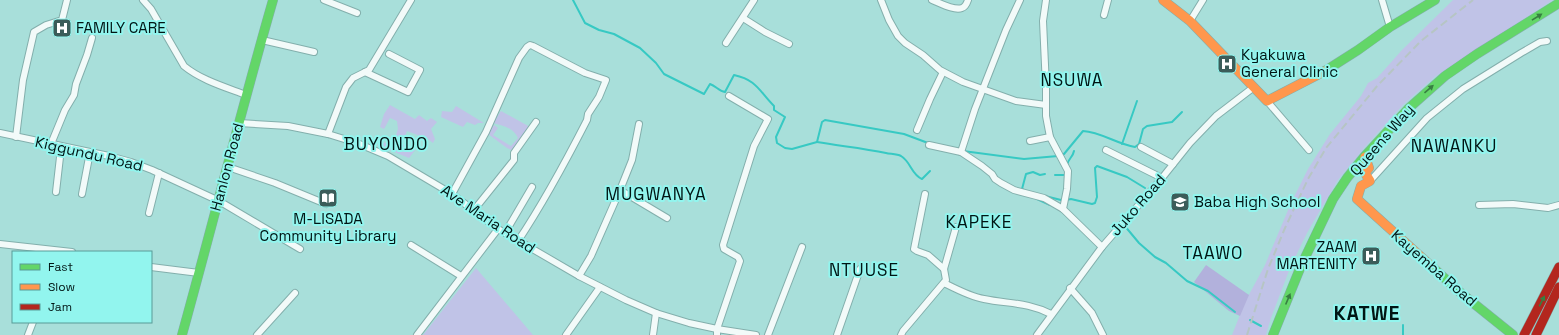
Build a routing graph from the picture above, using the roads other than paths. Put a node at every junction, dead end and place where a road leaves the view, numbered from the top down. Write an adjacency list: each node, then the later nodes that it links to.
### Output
1 (67, 0): 44 (street)
2 (143, 0): 34 (street)
3 (273, 0): 24 (main road, Hanlon Road)
4 (326, 0): 18 (street)
5 (411, 0): 30 (street)
6 (754, 0): 20 (street)
7 (881, 0): 31 (street)
8 (932, 0): 9 (street)
9 (968, 0)
10 (1046, 0): 37 (street)
11 (1108, 0): 19 (street)
12 (1163, 0): 21 (main road)
13 (1203, 0): 21 (street)
14 (1382, 0): 22 (street)
15 (1435, 0): 22 (main road)
16 (1018, 1): 33 (street)
17 (1559, 3): 55 (main road, Queens Way, one-way to 17)
18 (357, 13)
19 (1104, 15)
20 (743, 18): 26 (street); 27 (street)
21 (1190, 21): 32 (main road)
22 (1390, 27): 36 (main road)
23 (92, 38): 47 (street)
24 (262, 40): 28 (street); 34 (main road, Hanlon Road)
25 (1547, 41): 60 (street)
26 (726, 43)
27 (789, 44)
28 (314, 52)
29 (389, 54): 30 (street)
30 (366, 72): 43 (street)
31 (943, 72): 33 (street); 41 (street)
32 (1254, 87): 36 (main road); 56 (street, Juko Road)
33 (983, 90): 37 (street); 54 (street)
34 (246, 95): 39 (main road, Hanlon Road)
35 (729, 96): 103 (street)
36 (1267, 101): 52 (street)
37 (1046, 105): 45 (street)
38 (536, 122): 72 (street)
39 (239, 123): 43 (street, Ave Maria Road); 57 (main road, Hanlon Road)
40 (639, 124): 62 (street)
41 (917, 130)
42 (0, 133): 44 (street, Kiggundu Road)
43 (328, 134): 65 (street, Ave Maria Road)
44 (16, 137): 47 (street, Kiggundu Road)
45 (1050, 137): 46 (street); 71 (street)
46 (1030, 141)
47 (51, 144): 49 (street, Kiggundu Road)
48 (929, 144): 54 (street)
49 (59, 146): 53 (street, Kiggundu Road); 63 (street)
50 (1141, 147): 56 (street)
51 (1106, 150): 59 (street)
52 (1309, 150)
53 (90, 152): 58 (street, Kiggundu Road); 64 (street)
54 (961, 152): 71 (street)
55 (1365, 157): 60 (main road); 116 (main road, Queens Way, one-way to 55)
56 (1173, 164): 59 (street, Juko Road)
57 (228, 167): 67 (main road, Hanlon Road); 68 (street)
58 (158, 173): 67 (street, Kiggundu Road); 73 (street)
59 (1162, 178): 81 (street, Juko Road)
60 (1370, 181): 117 (main road, Kayemba Road)
61 (532, 187): 77 (street)
62 (620, 190): 74 (street); 92 (street)
63 (56, 192)
64 (82, 194)
65 (452, 194): 72 (street, Ave Maria Road); 78 (street)
66 (926, 194): 89 (street)
67 (219, 201): 83 (street, Kiggundu Road); 90 (main road, Hanlon Road)
68 (326, 204)
69 (1559, 204): 70 (street)
70 (1479, 205)
71 (1063, 209): 81 (street)
72 (474, 210): 76 (street, Ave Maria Road)
73 (149, 213)
74 (667, 218)
75 (956, 227): 89 (street)
76 (498, 229): 77 (street, Ave Maria Road); 91 (street)
77 (505, 233): 78 (street, Ave Maria Road)
78 (518, 241): 92 (street, Ave Maria Road)
79 (0, 244): 84 (street)
80 (411, 245): 91 (street)
81 (1102, 246): 96 (street, Juko Road)
82 (802, 247): 111 (street)
83 (300, 249)
84 (47, 250): 85 (street)
85 (60, 251)
86 (1559, 266): 100 (main road, one-way to 86)
87 (152, 267): 90 (street)
88 (860, 269): 112 (street)
89 (944, 269): 93 (street)
90 (199, 273): 105 (main road, Hanlon Road)
91 (461, 276): 107 (street)
92 (579, 276): 94 (street, Ave Maria Road)
93 (944, 283): 99 (street); 113 (street)
94 (600, 287): 98 (street, Ave Maria Road); 108 (street)
95 (1559, 287): 102 (main road)
96 (1070, 288): 99 (street, Juko Road); 115 (street)
97 (295, 293): 106 (street)
98 (656, 313): 103 (street, Ave Maria Road); 109 (street)
99 (1051, 314): 114 (street, Juko Road)
100 (1532, 319): 102 (main road); 118 (main road)
101 (33, 323): 104 (street)
102 (1542, 324): 119 (main road)
103 (717, 332): 110 (street, Ave Maria Road)
104 (28, 335)
105 (182, 335)
106 (257, 335)
107 (417, 335)
108 (566, 335)
109 (653, 335)
110 (756, 335)
111 (768, 335)
112 (837, 335)
113 (901, 335)
114 (1037, 335)
115 (1103, 335)
116 (1273, 335)
117 (1513, 335)
118 (1524, 335)
119 (1536, 335)

